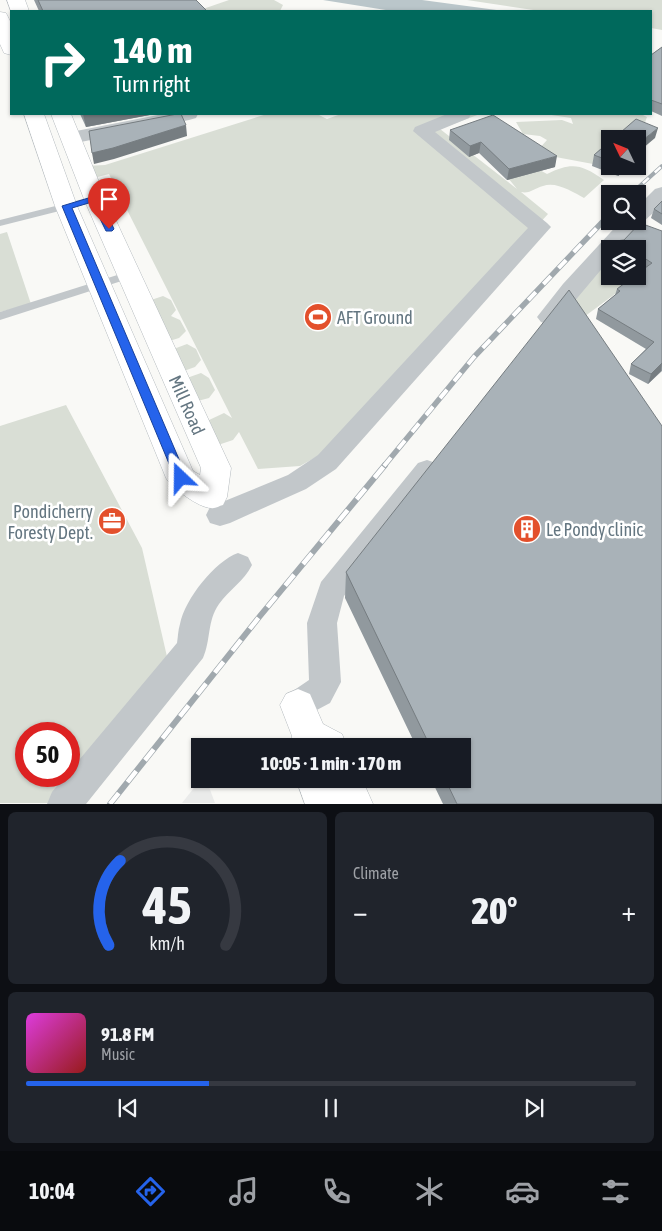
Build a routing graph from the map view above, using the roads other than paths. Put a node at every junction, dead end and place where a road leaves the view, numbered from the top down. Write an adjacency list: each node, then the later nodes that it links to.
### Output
1 (0, 17): 2 (main road)
2 (10, 46)
3 (34, 115): 10 (main road, Mill Road)
4 (61, 115): 7 (main road, Mill Road)
5 (184, 115): 7 (street)
6 (460, 115): 19 (street)
7 (71, 138): 9 (main road, Mill Road)
8 (662, 193): 11 (street)
9 (95, 199): 10 (lane); 14 (main road, Mill Road)
10 (66, 206): 12 (lane); 15 (main road, Mill Road)
11 (646, 209)
12 (0, 223)
13 (635, 230): 17 (street)
14 (130, 275): 15 (lane); 15 (main road, Mill Road)
15 (98, 284): 16 (lane)
16 (0, 316)
17 (534, 336)
18 (441, 452): 21 (street)
19 (220, 515)
20 (238, 565): 24 (street)
21 (311, 733)
22 (318, 788): 25 (main road)
23 (348, 788): 26 (main road)
24 (64, 804)
25 (324, 804)
26 (354, 804)

